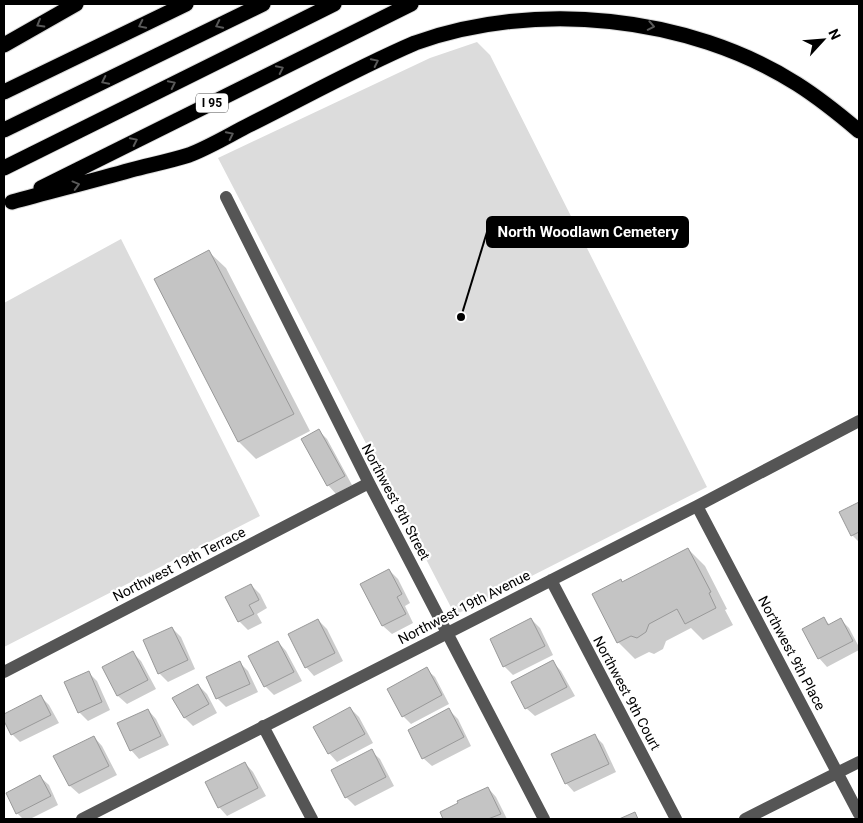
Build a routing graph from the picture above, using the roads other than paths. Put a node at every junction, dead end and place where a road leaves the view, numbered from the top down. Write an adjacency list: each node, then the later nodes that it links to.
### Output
1 (76, 4): 6 (highway, one-way to 6)
2 (186, 4): 7 (highway, one-way to 7)
3 (263, 4): 8 (highway, one-way to 8)
4 (334, 4): 10 (highway, one-way to 4)
5 (411, 4): 12 (highway, I 95, one-way to 5)
6 (4, 45)
7 (4, 92)
8 (4, 130)
9 (859, 131): 12 (highway, one-way to 9)
10 (4, 168)
11 (226, 197): 14 (street, Northwest 9th Street)
12 (8, 204)
13 (859, 421): 15 (street, Northwest 19th Avenue)
14 (369, 483): 17 (street, Northwest 9th Street); 18 (street, Northwest 19th Terrace)
15 (697, 506): 16 (street, Northwest 19th Avenue); 21 (street, Northwest 9th Place)
16 (551, 580): 17 (street, Northwest 19th Avenue); 26 (street, Northwest 9th Court)
17 (448, 632): 19 (street, Northwest 19th Avenue); 25 (street, Northwest 9th Street)
18 (4, 672)
19 (263, 726): 23 (street, Northwest 19th Avenue); 24 (street)
20 (859, 762): 21 (street)
21 (838, 773): 22 (street, Northwest 9th Place); 27 (street)
22 (859, 814)
23 (82, 819)
24 (312, 819)
25 (544, 819)
26 (676, 819)
27 (745, 819)

